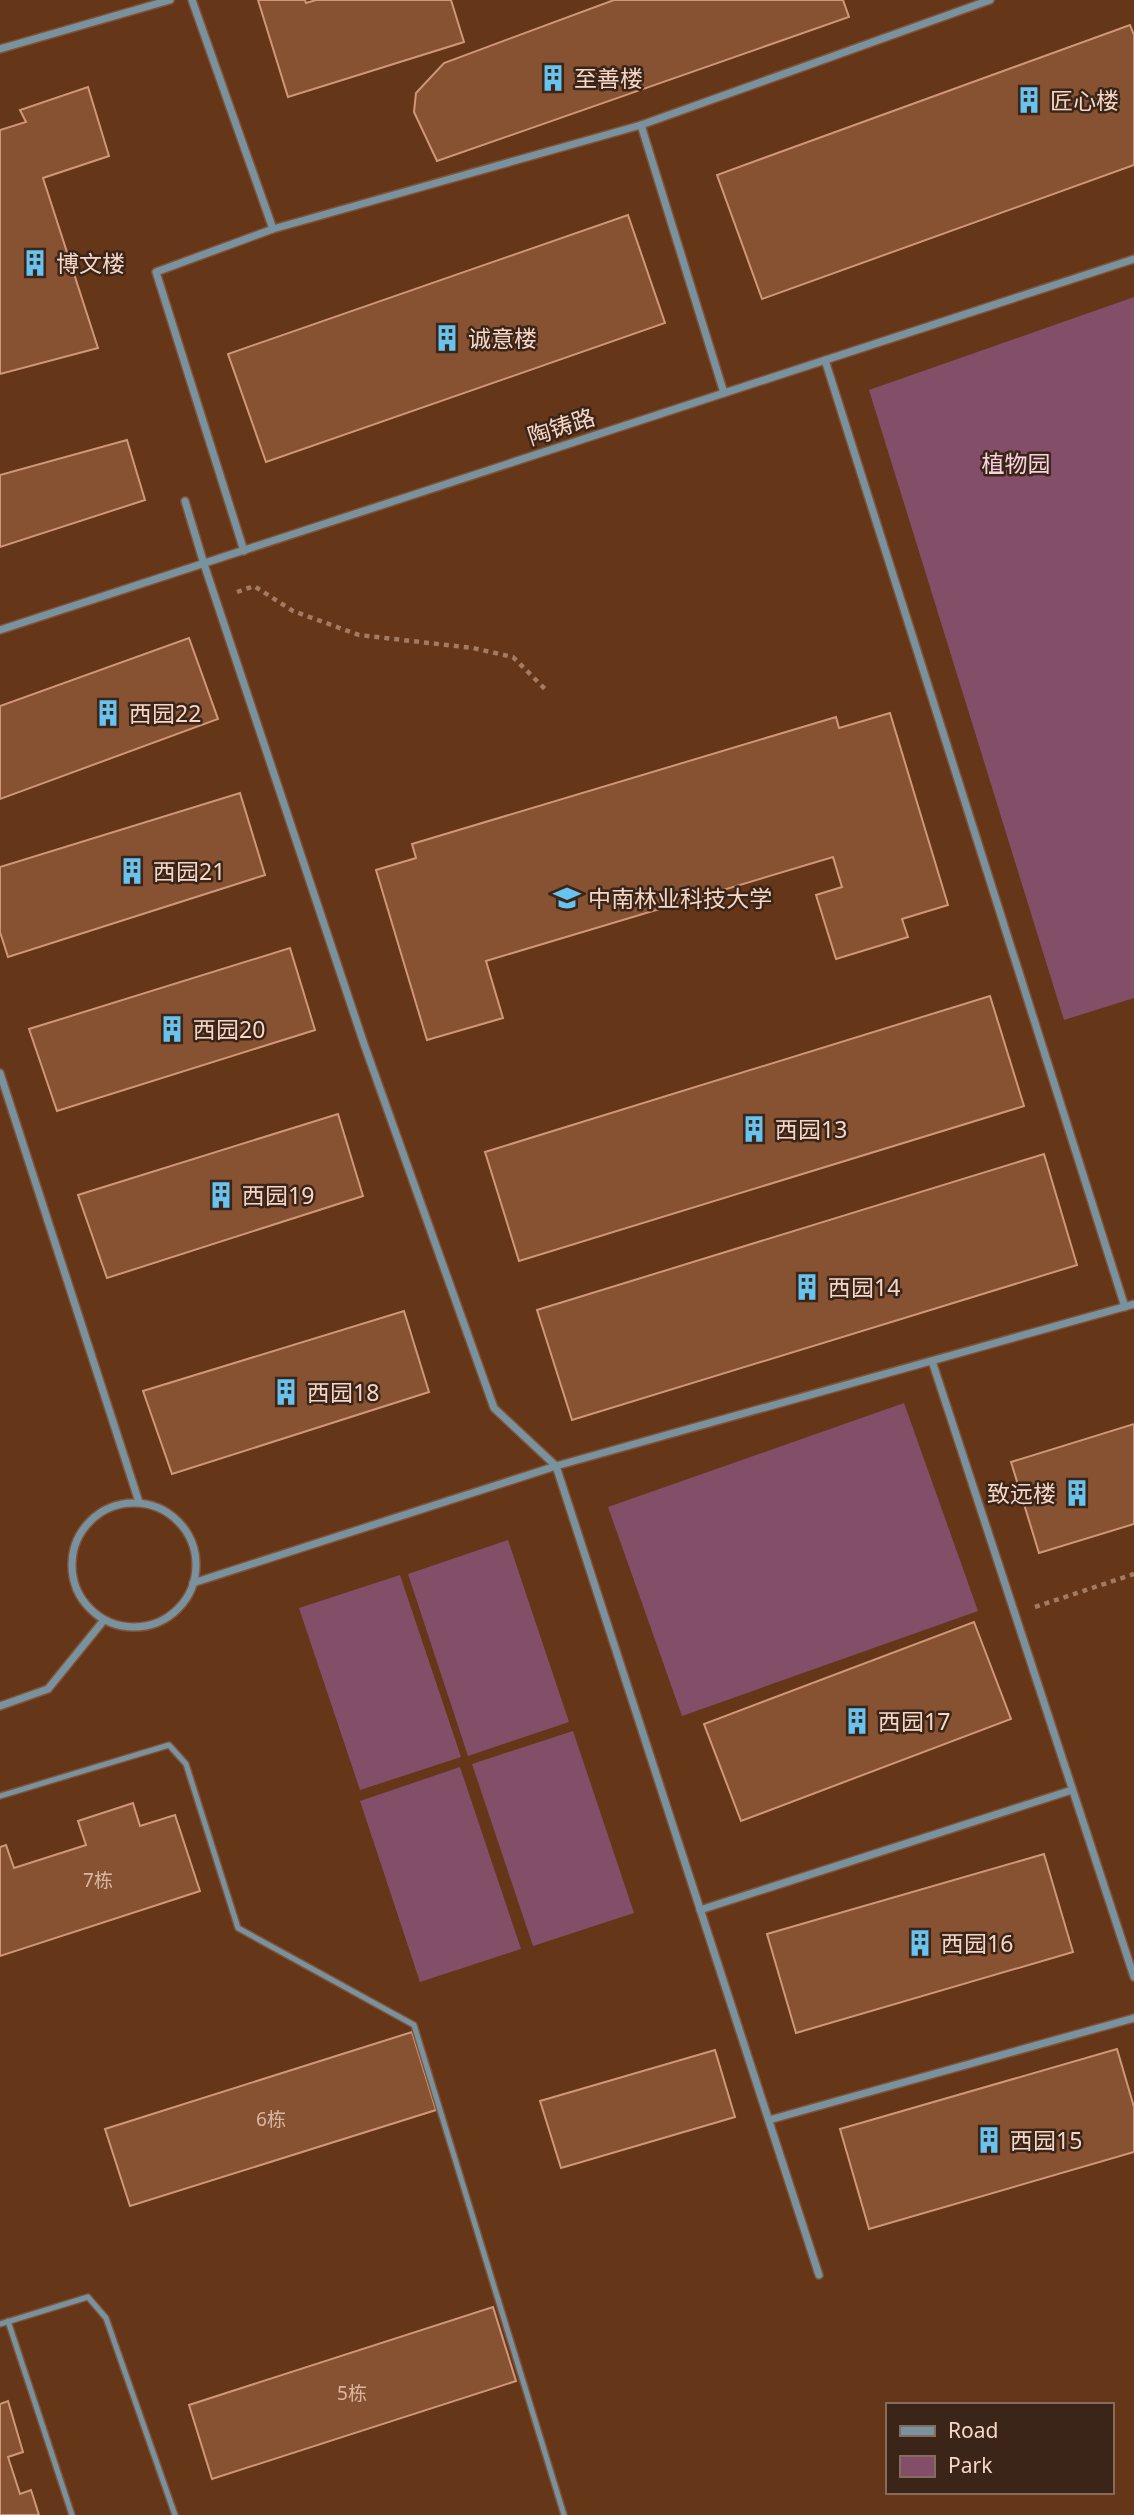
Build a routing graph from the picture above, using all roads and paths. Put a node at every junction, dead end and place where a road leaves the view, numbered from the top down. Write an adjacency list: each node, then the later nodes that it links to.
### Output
1 (170, 0): 4 (street)
2 (192, 0): 6 (street)
3 (990, 0): 5 (street)
4 (0, 49)
5 (641, 125): 6 (street); 9 (street)
6 (272, 229): 11 (street)
7 (1134, 259): 8 (street, 陶铸路)
8 (825, 360): 9 (street, 陶铸路); 18 (street)
9 (724, 393): 11 (street, 陶铸路)
10 (186, 501): 12 (street)
11 (244, 551): 12 (street, 陶铸路)
12 (204, 564): 13 (street); 14 (street, 陶铸路)
13 (216, 600): 15 (path); 20 (street)
14 (0, 630)
15 (545, 689)
16 (0, 1073): 21 (street)
17 (1134, 1304): 18 (street)
18 (1125, 1307): 19 (street)
19 (932, 1361): 20 (street); 24 (street)
20 (556, 1466): 23 (street); 29 (street)
21 (139, 1502): 23 (street); 25 (street)
22 (1134, 1574): 24 (path)
23 (193, 1583): 25 (street)
24 (1015, 1613): 27 (street)
25 (104, 1620): 26 (street)
26 (0, 1706)
27 (1072, 1790): 29 (street); 30 (street)
28 (0, 1796): 38 (lane)
29 (700, 1910): 32 (street)
30 (1134, 1977)
31 (1134, 2018): 32 (street)
32 (769, 2120): 33 (street)
33 (819, 2275)
34 (8, 2321): 35 (lane); 36 (lane); 37 (lane)
35 (0, 2323)
36 (72, 2515)
37 (176, 2515)
38 (564, 2515)

